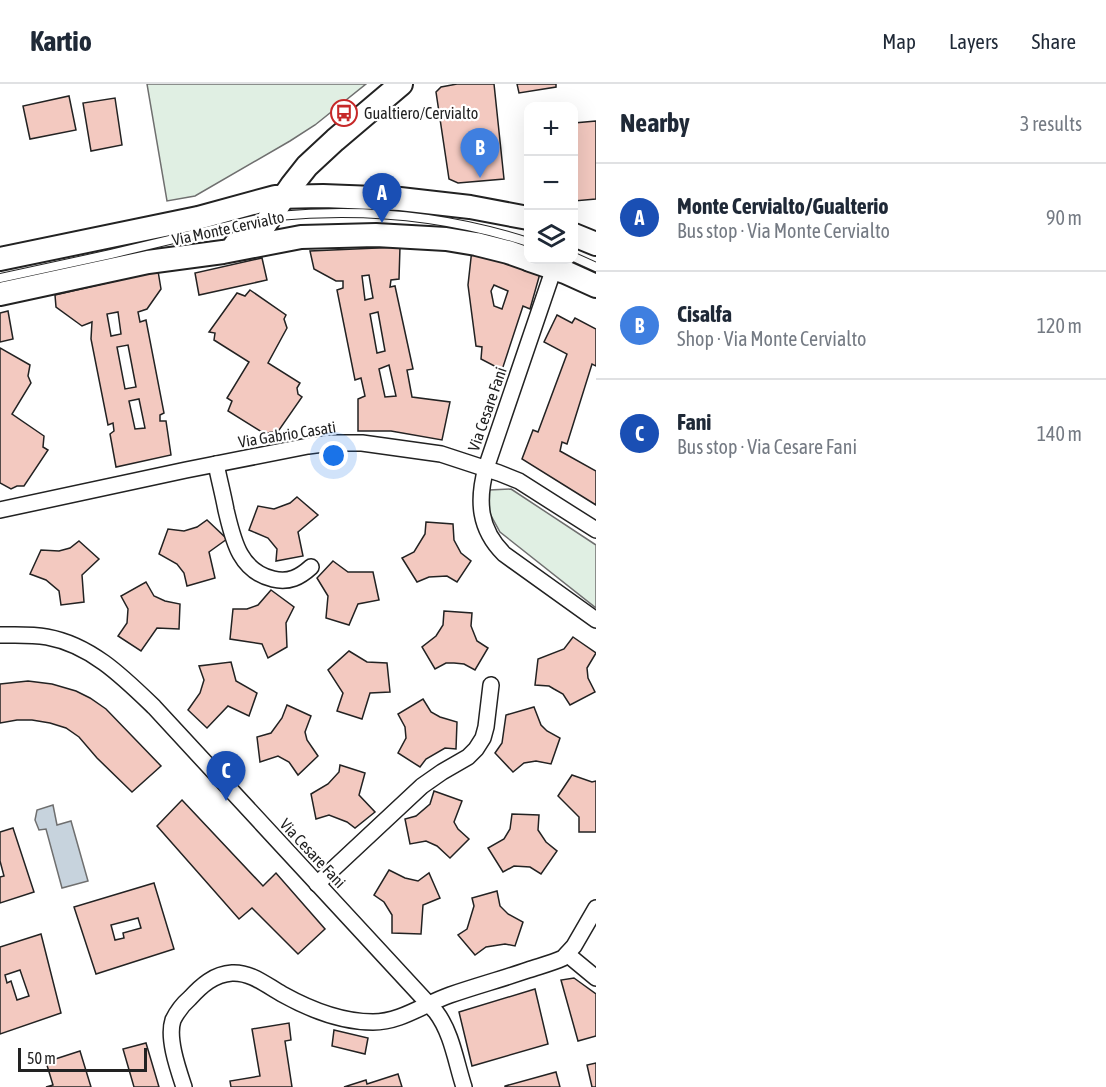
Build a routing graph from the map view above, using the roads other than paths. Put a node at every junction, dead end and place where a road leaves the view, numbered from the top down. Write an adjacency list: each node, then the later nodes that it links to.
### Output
1 (401, 84): 2 (street)
2 (284, 196): 3 (street); 4 (street, Via Monte Cervialto); 10 (street, Via Monte Cervialto)
3 (272, 216): 6 (lane, Via Monte Cervialto); 8 (street); 15 (lane, Via Monte Cervialto)
4 (524, 217)
5 (578, 237): 7 (street)
6 (524, 241)
7 (596, 244)
8 (223, 252): 9 (street, Via Monte Cervialto); 17 (street, Via Monte Cervialto)
9 (524, 257)
10 (0, 260)
11 (564, 264): 19 (street, Via Cesare Fani)
12 (565, 264): 16 (street, Via Monte Cervialto)
13 (572, 264): 14 (lane, Via Monte Cervialto)
14 (596, 267)
15 (0, 278)
16 (596, 285)
17 (0, 294)
18 (216, 464): 19 (street, Via Gabrio Casati); 20 (street, Via Gabrio Casati); 22 (street)
19 (486, 468): 21 (street, Via Gabrio Casati); 23 (street, Via Cesare Fani)
20 (0, 510)
21 (596, 530)
22 (311, 567)
23 (596, 620)
24 (0, 635): 26 (street, Via Cesare Fani)
25 (491, 686): 26 (street)
26 (317, 884): 30 (street, Via Cesare Fani)
27 (596, 908): 28 (street)
28 (567, 954): 29 (street); 30 (street)
29 (596, 978)
30 (429, 1004): 31 (street); 32 (street, Via Cesare Fani)
31 (183, 1087)
32 (464, 1087)

